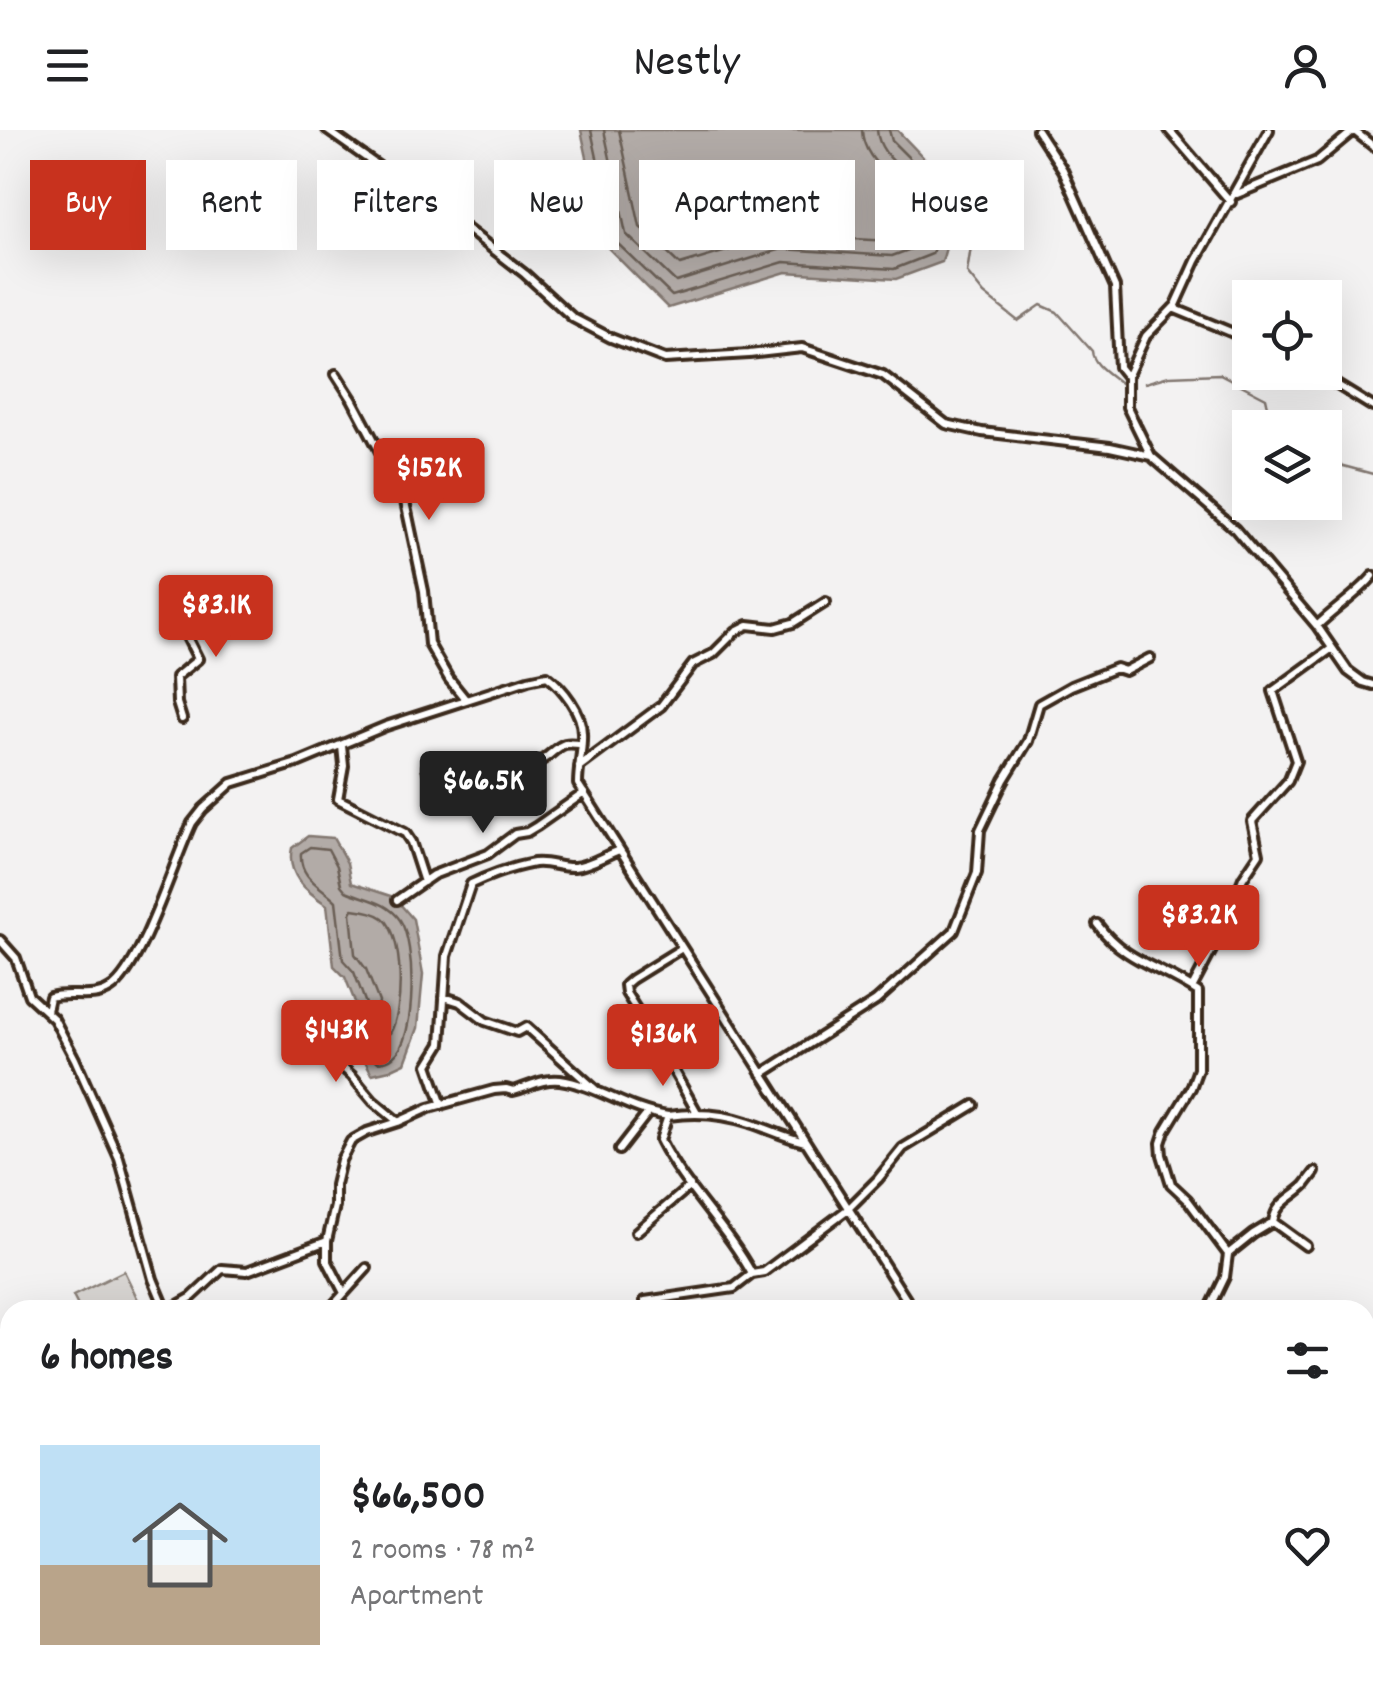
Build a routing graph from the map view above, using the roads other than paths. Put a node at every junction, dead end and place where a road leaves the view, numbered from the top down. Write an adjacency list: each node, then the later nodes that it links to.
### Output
1 (327, 130): 14 (street)
2 (1037, 130): 11 (street)
3 (1170, 130): 7 (street)
4 (1269, 130): 7 (street)
5 (1354, 130): 6 (street); 7 (street)
6 (1373, 146)
7 (1234, 198): 8 (street)
8 (1174, 308): 9 (street); 11 (street)
9 (1232, 332)
10 (336, 374): 22 (street)
11 (1128, 376): 14 (street)
12 (1342, 388): 13 (street)
13 (1373, 407)
14 (1151, 456): 18 (street)
15 (1373, 576): 18 (street)
16 (180, 592): 23 (street)
17 (826, 602): 27 (street)
18 (1317, 626): 19 (street)
19 (1330, 648): 21 (street); 35 (street)
20 (1150, 658): 39 (street)
21 (1373, 685)
22 (466, 700): 24 (street); 25 (street)
23 (182, 719)
24 (581, 744): 26 (street); 27 (street)
25 (342, 746): 30 (street); 37 (street)
26 (428, 766)
27 (578, 768): 28 (street)
28 (584, 793): 29 (street); 30 (street)
29 (620, 850): 34 (street); 36 (street)
30 (424, 882): 31 (street)
31 (397, 900)
32 (1096, 924): 35 (street)
33 (0, 940): 37 (street)
34 (682, 948): 39 (street); 44 (street)
35 (1192, 988): 56 (street)
36 (444, 996): 40 (street); 42 (street)
37 (47, 1011): 60 (street)
38 (304, 1019): 46 (street)
39 (762, 1074): 47 (street)
40 (601, 1094): 42 (street); 43 (street)
41 (974, 1105): 51 (street)
42 (442, 1106): 46 (street)
43 (648, 1114): 45 (street); 48 (street)
44 (698, 1114): 45 (street); 47 (street)
45 (668, 1116): 50 (street)
46 (398, 1122): 54 (street)
47 (807, 1143): 51 (street)
48 (619, 1150)
49 (1315, 1172): 52 (street)
50 (690, 1186): 53 (street); 58 (street)
51 (848, 1208): 58 (street); 64 (street)
52 (1274, 1222): 55 (street); 56 (street)
53 (636, 1232)
54 (326, 1241): 59 (street); 61 (street)
55 (1306, 1246)
56 (1228, 1254): 65 (street)
57 (367, 1268): 59 (street)
58 (752, 1274): 63 (street)
59 (344, 1293): 62 (street)
60 (163, 1300)
61 (186, 1300)
62 (338, 1300)
63 (652, 1300)
64 (907, 1300)
65 (1214, 1300)

